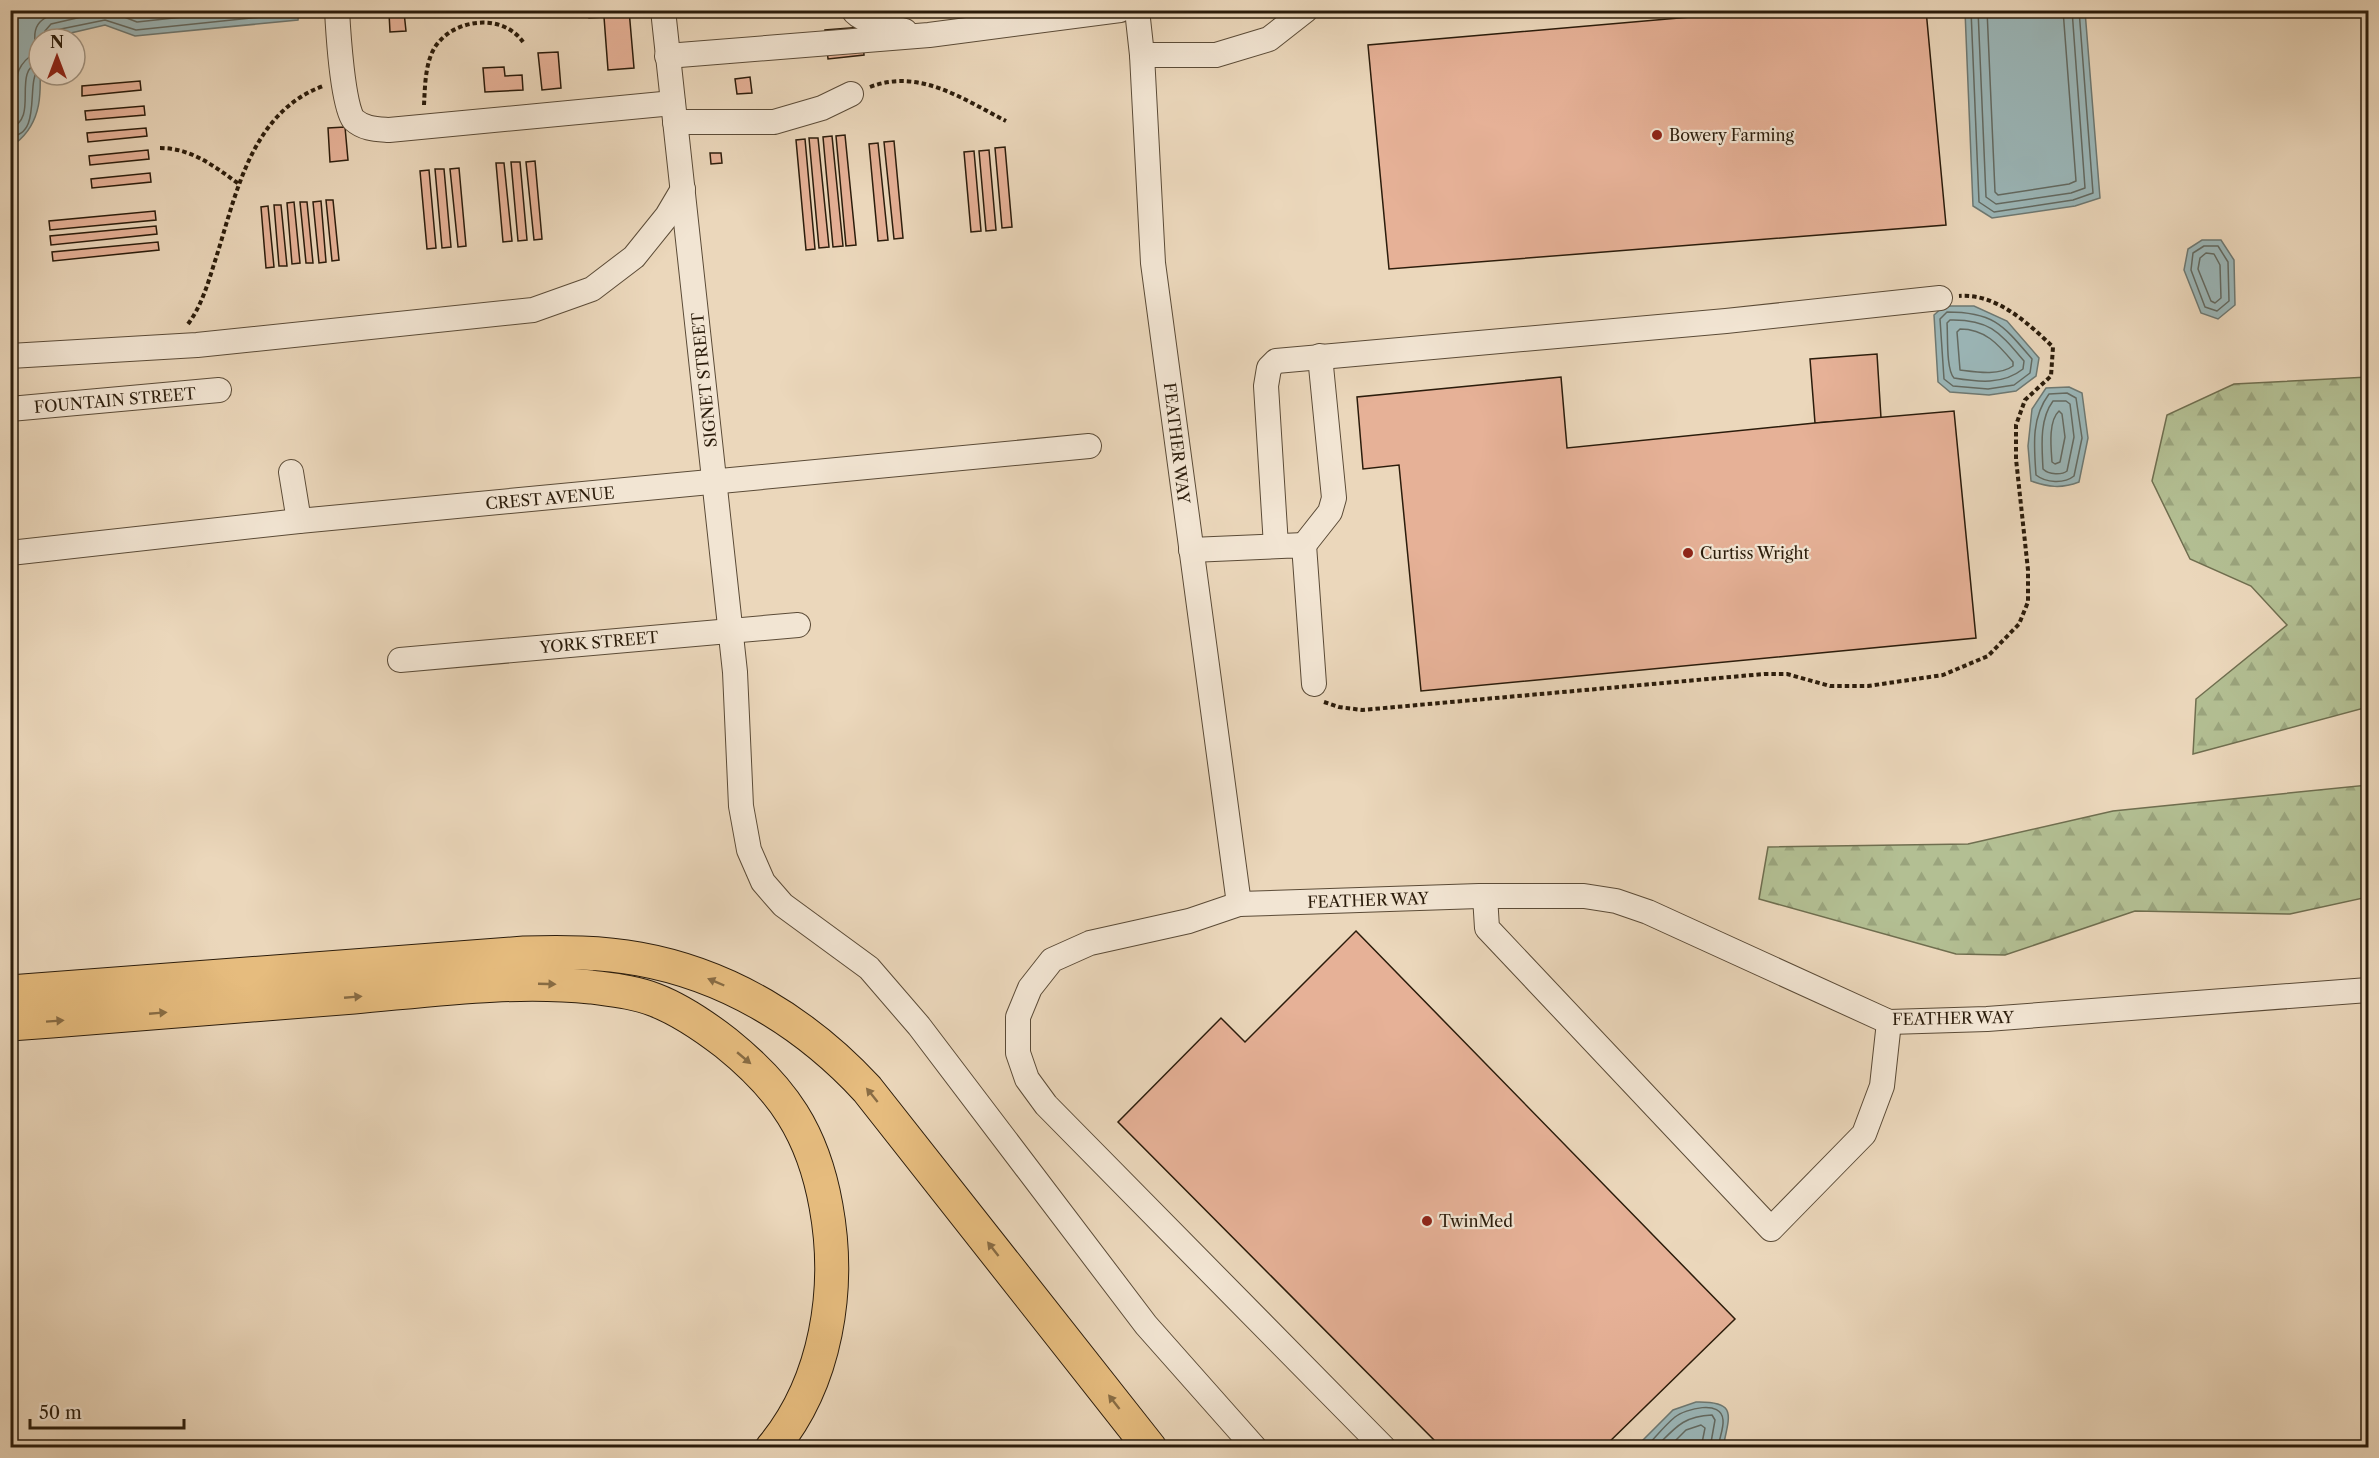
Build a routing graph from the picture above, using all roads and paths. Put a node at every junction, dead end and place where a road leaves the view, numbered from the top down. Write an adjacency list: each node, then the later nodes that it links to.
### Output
1 (337, 10): 11 (street)
2 (663, 10): 10 (street, SIGNET STREET)
3 (853, 10): 7 (street)
4 (1120, 10): 7 (street)
5 (1137, 10): 9 (street, FEATHER WAY)
6 (1306, 10): 9 (street)
7 (922, 36): 10 (street)
8 (523, 42): 15 (path)
9 (1142, 55): 31 (street, FEATHER WAY)
10 (667, 56): 13 (street, SIGNET STREET)
11 (344, 81): 15 (street); 17 (path)
12 (851, 94): 13 (street); 14 (path)
13 (674, 118): 15 (street); 18 (street, SIGNET STREET)
14 (1006, 121)
15 (424, 127)
16 (160, 148): 17 (path)
17 (239, 184): 20 (path)
18 (683, 189): 20 (street); 27 (street, SIGNET STREET)
19 (1940, 298): 22 (street); 36 (path)
20 (172, 346): 21 (street)
21 (10, 356)
22 (1320, 356): 29 (street); 30 (street)
23 (219, 390): 24 (street, FOUNTAIN STREET)
24 (10, 409)
25 (1089, 446): 27 (street, CREST AVENUE)
26 (291, 472): 28 (street)
27 (714, 483): 28 (street, CREST AVENUE); 34 (street, SIGNET STREET)
28 (299, 521): 32 (street, CREST AVENUE)
29 (1304, 544): 30 (street); 36 (street)
30 (1276, 546): 31 (street)
31 (1191, 550): 38 (street, FEATHER WAY)
32 (10, 552)
33 (798, 625): 34 (street, YORK STREET)
34 (730, 630): 35 (street, YORK STREET); 45 (street, SIGNET STREET)
35 (400, 660)
36 (1314, 684)
37 (1485, 896): 38 (street, FEATHER WAY); 41 (street, FEATHER WAY); 41 (street)
38 (1239, 904): 46 (street)
39 (2368, 990): 41 (street, FEATHER WAY)
40 (10, 992): 44 (highway, one-way to 40)
41 (1889, 1022)
42 (10, 1024): 43 (highway, one-way to 43)
43 (772, 1448)
44 (1150, 1448)
45 (1255, 1448)
46 (1384, 1448)

